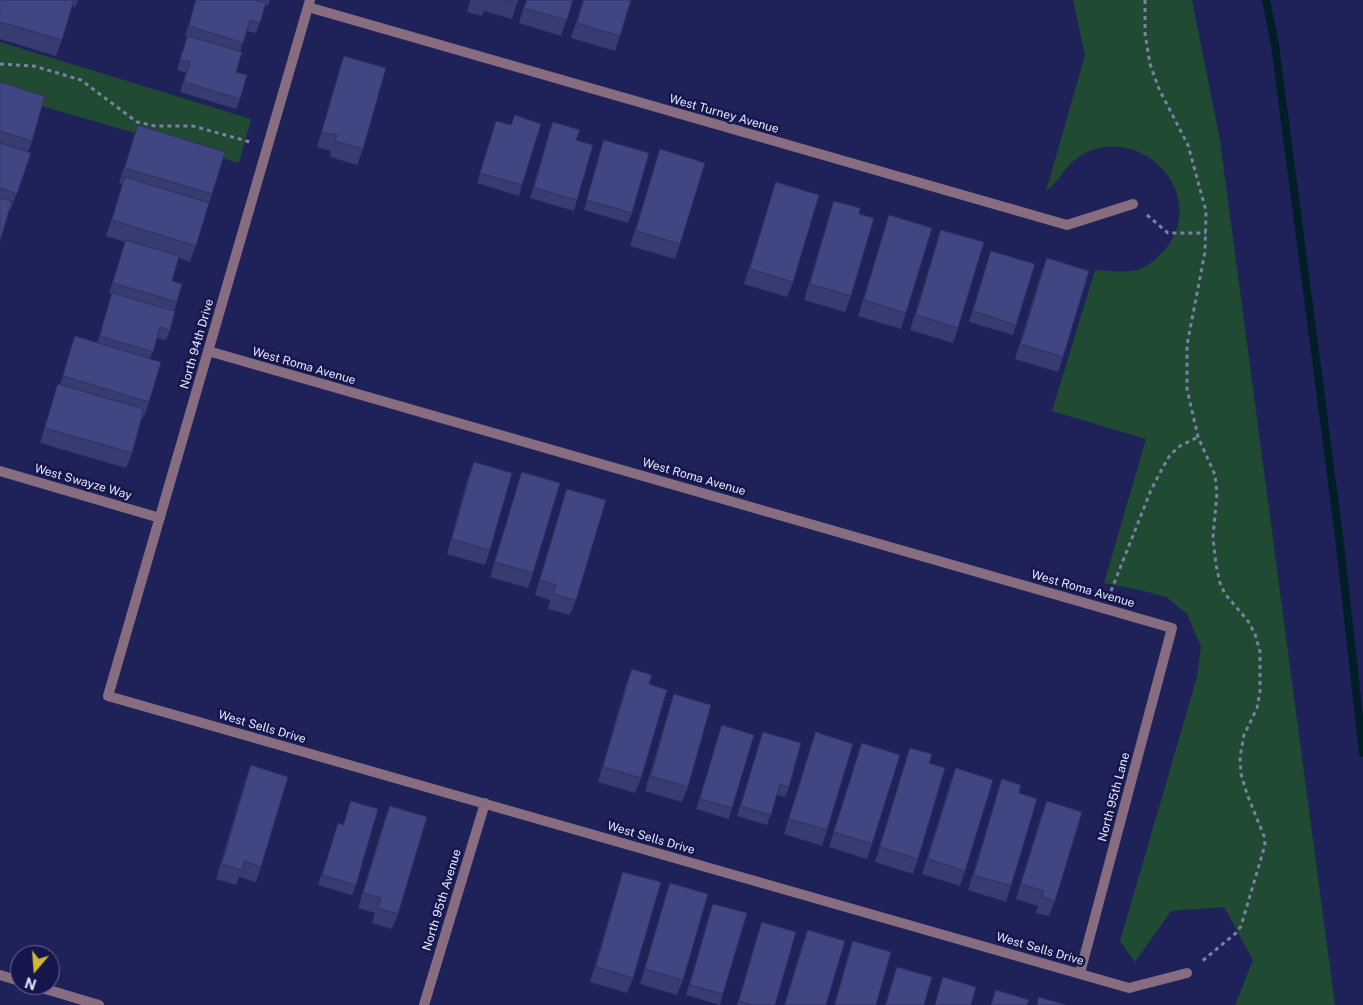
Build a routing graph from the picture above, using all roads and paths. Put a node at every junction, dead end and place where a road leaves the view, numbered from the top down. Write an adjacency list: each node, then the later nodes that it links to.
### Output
1 (1145, 0): 6 (path)
2 (309, 3): 4 (street, North 94th Drive); 5 (street, West Turney Avenue)
3 (0, 64): 4 (path)
4 (267, 147): 7 (street, North 94th Drive)
5 (1133, 204): 6 (path)
6 (1206, 233): 8 (path)
7 (208, 351): 10 (street, North 94th Drive); 11 (street, West Roma Avenue)
8 (1198, 437): 11 (path); 15 (path)
9 (0, 471): 10 (street, West Swayze Way)
10 (160, 518): 13 (street, North 94th Drive)
11 (1106, 609): 12 (street, West Roma Avenue)
12 (1172, 628): 16 (street, North 95th Lane)
13 (108, 696): 14 (street, West Sells Drive)
14 (485, 803): 16 (street, West Sells Drive); 19 (street, North 95th Avenue)
15 (1187, 973): 16 (street, West Sells Drive)
16 (1080, 974)
17 (60, 993): 18 (street)
18 (99, 1005)
19 (424, 1005)

